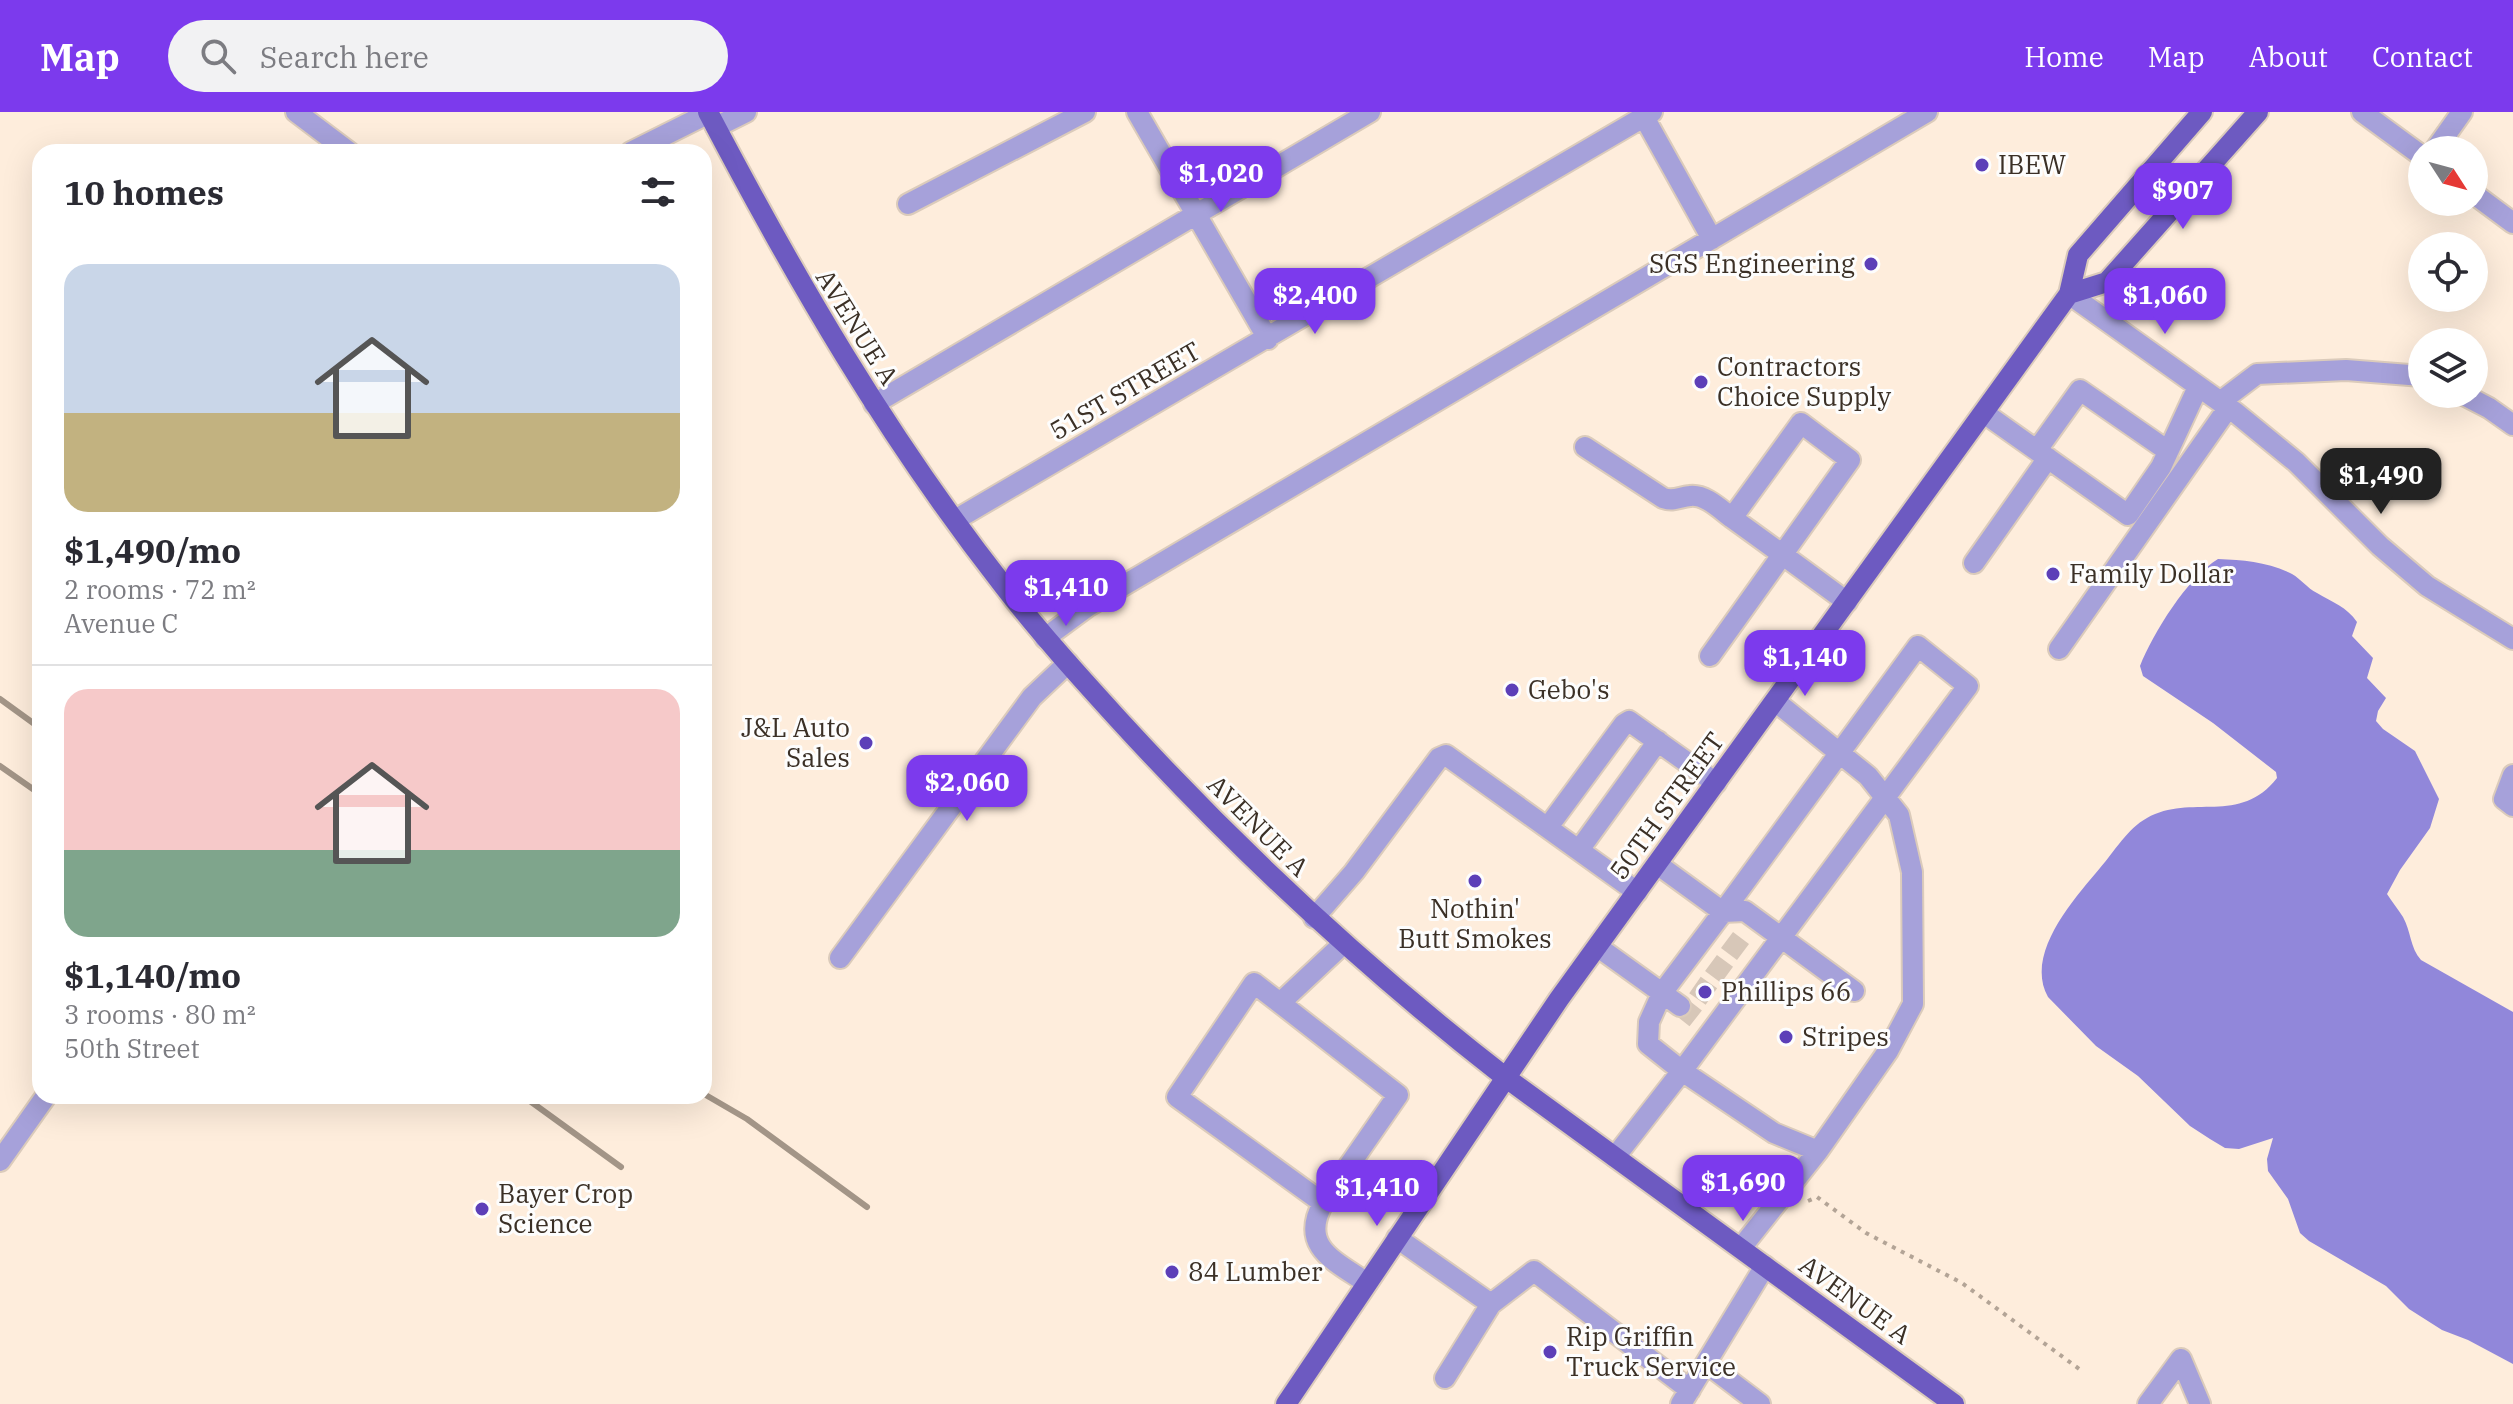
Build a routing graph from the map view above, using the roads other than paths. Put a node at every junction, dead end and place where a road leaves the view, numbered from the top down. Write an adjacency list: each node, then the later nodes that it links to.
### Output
1 (296, 112): 14 (street)
2 (746, 112): 12 (street)
3 (1085, 112): 17 (street)
4 (1137, 112): 19 (street)
5 (1370, 112): 19 (street)
6 (1927, 112): 21 (street)
7 (2202, 112): 22 (main road, 50TH STREET)
8 (2258, 112): 22 (main road)
9 (2362, 112): 16 (street)
10 (2462, 112): 13 (street)
11 (1648, 114): 21 (street); 23 (street, 51ST STREET)
12 (711, 117): 15 (street); 26 (main road, AVENUE A)
13 (2445, 136)
14 (338, 144)
15 (649, 144)
16 (2408, 146)
17 (908, 204)
18 (2488, 204): 20 (street)
19 (1195, 214): 23 (street); 26 (street)
20 (2513, 223)
21 (1712, 239): 39 (street)
22 (2069, 294): 25 (street); 29 (main road, 50TH STREET)
23 (1268, 339): 35 (street, 51ST STREET)
24 (2408, 375): 27 (street)
25 (2198, 387): 27 (street); 32 (street)
26 (874, 404): 35 (main road, AVENUE A)
27 (2224, 405): 40 (street); 41 (street)
28 (2488, 407): 30 (street)
29 (1984, 413): 33 (street); 38 (main road, 50TH STREET)
30 (2513, 425)
31 (1585, 447): 34 (street)
32 (2168, 451): 33 (street); 33 (street)
33 (2042, 454): 37 (street)
34 (1732, 518): 36 (street); 36 (street)
35 (955, 520): 39 (main road, AVENUE A)
36 (1783, 555): 38 (street); 42 (street)
37 (1974, 563)
38 (1847, 602): 44 (main road, 50TH STREET)
39 (1045, 638): 43 (main road, AVENUE A)
40 (2513, 639)
41 (2059, 649)
42 (1710, 656)
43 (1068, 663): 55 (main road, AVENUE A); 60 (street)
44 (1775, 701): 46 (street); 48 (main road, 50TH STREET)
45 (1658, 741): 48 (street); 51 (street); 52 (street)
46 (1841, 754): 49 (street); 49 (street); 56 (street)
47 (2513, 775): 50 (street)
48 (1716, 783): 53 (main road, 50TH STREET)
49 (1887, 797): 57 (street); 68 (street)
50 (2513, 806)
51 (1548, 827): 52 (street); 55 (street)
52 (1579, 850): 54 (street)
53 (1657, 864): 54 (main road, 50TH STREET); 56 (street)
54 (1637, 892): 59 (main road, 50TH STREET)
55 (1314, 918): 58 (main road, AVENUE A)
56 (1720, 927): 57 (street); 62 (street)
57 (1781, 937): 61 (street); 65 (street)
58 (1343, 944): 63 (street); 66 (main road, AVENUE A)
59 (1598, 947): 62 (street); 66 (main road, 50TH STREET)
60 (840, 958)
61 (1854, 991)
62 (1662, 993): 64 (street); 65 (street)
63 (1280, 1003): 71 (street); 71 (street)
64 (1680, 1006)
65 (1682, 1071): 68 (street); 69 (street)
66 (1505, 1077): 69 (main road, AVENUE A); 72 (main road, 50TH STREET)
67 (40, 1104): 70 (street)
68 (1818, 1151): 73 (street)
69 (1615, 1157): 73 (main road, AVENUE A)
70 (0, 1161)
71 (1323, 1203): 75 (street)
72 (1397, 1238): 75 (main road, 50TH STREET); 76 (street)
73 (1741, 1248): 74 (main road, AVENUE A)
74 (1765, 1266): 77 (street); 82 (main road, AVENUE A)
75 (1367, 1283): 80 (main road, 50TH STREET)
76 (1491, 1304): 78 (street); 79 (street)
77 (1706, 1363): 79 (street); 81 (street)
78 (1445, 1378)
79 (1685, 1397)
80 (1286, 1404)
81 (1760, 1404)
82 (1954, 1404)
83 (2148, 1404): 84 (street)
84 (2200, 1404)

